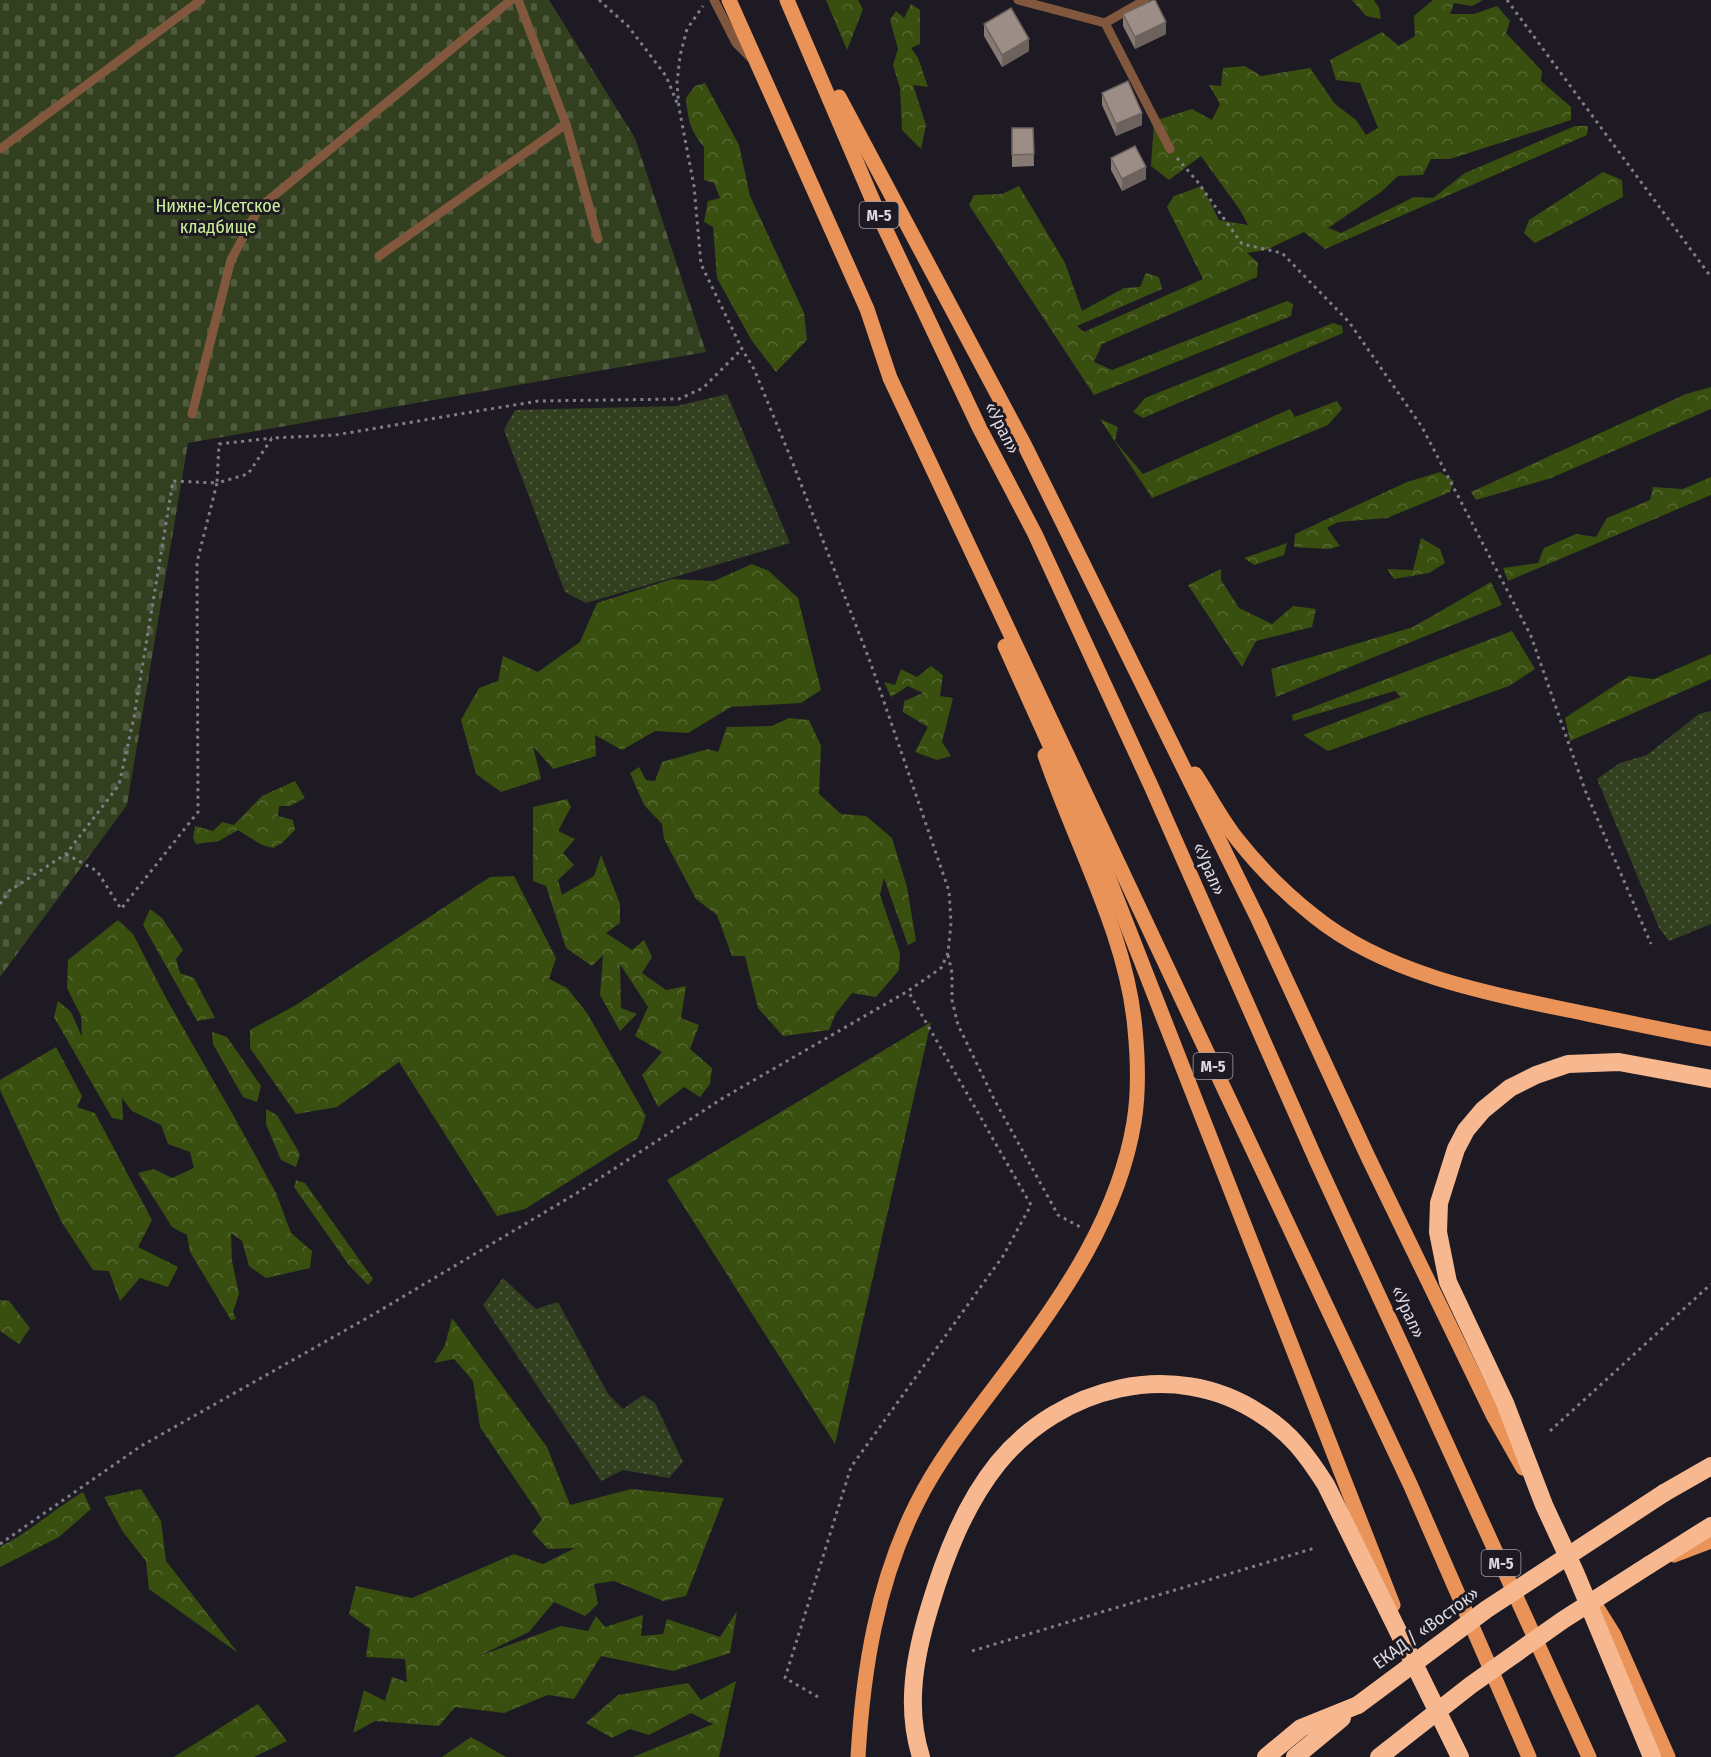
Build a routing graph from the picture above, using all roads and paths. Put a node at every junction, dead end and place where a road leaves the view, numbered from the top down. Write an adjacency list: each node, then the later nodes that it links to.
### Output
1 (201, 0): 16 (lane)
2 (512, 0): 23 (lane)
3 (518, 0): 15 (lane)
4 (599, 0): 14 (path)
5 (714, 0): 13 (lane)
6 (729, 0): 13 (main road, М-5)
7 (1018, 0): 12 (lane)
8 (1145, 0): 12 (lane)
9 (1507, 0): 20 (path)
10 (708, 1): 14 (path)
11 (790, 6): 27 (main road); 59 (main road, «Урал» / М-5)
12 (1105, 23): 17 (lane)
13 (759, 65): 22 (main road, М-5)
14 (679, 108): 21 (path)
15 (566, 124): 18 (lane); 19 (lane)
16 (0, 149)
17 (1170, 149): 30 (path)
18 (598, 239)
19 (379, 256)
20 (1711, 277)
21 (742, 349): 24 (path); 31 (path)
22 (890, 378): 26 (main road); 58 (main road, М-5)
23 (192, 414)
24 (272, 438): 25 (path); 25 (path)
25 (217, 483): 28 (path); 28 (path)
26 (1016, 670): 35 (main road); 49 (main road)
27 (1168, 739): 33 (main road); 41 (main road)
28 (66, 854): 29 (path)
29 (0, 904)
30 (1651, 944)
31 (948, 953): 32 (path); 35 (path)
32 (908, 991): 44 (path); 50 (path)
33 (1711, 1039)
34 (1711, 1079): 41 (highway)
35 (1097, 1233): 52 (main road)
36 (1711, 1284): 37 (path)
37 (1550, 1431)
38 (1711, 1459): 40 (highway)
39 (1711, 1466): 40 (highway, ЕКАД / «Восток»)
40 (1682, 1481): 51 (highway, ЕКАД / «Восток», bridge)
41 (1544, 1505): 47 (highway)
42 (1711, 1526): 46 (highway)
43 (1711, 1541): 46 (main road)
44 (0, 1544)
45 (1315, 1548): 48 (path)
46 (1649, 1565): 56 (highway, bridge)
47 (1575, 1572): 60 (highway); 61 (main road)
48 (972, 1652)
49 (1420, 1674): 53 (highway); 57 (highway)
50 (818, 1696)
51 (1358, 1705): 54 (highway); 55 (highway, ЕКАД / «Восток»)
52 (858, 1757)
53 (921, 1757)
54 (1266, 1757)
55 (1295, 1757)
56 (1379, 1757)
57 (1460, 1757)
58 (1529, 1757)
59 (1588, 1757)
60 (1652, 1757)
61 (1668, 1757)

